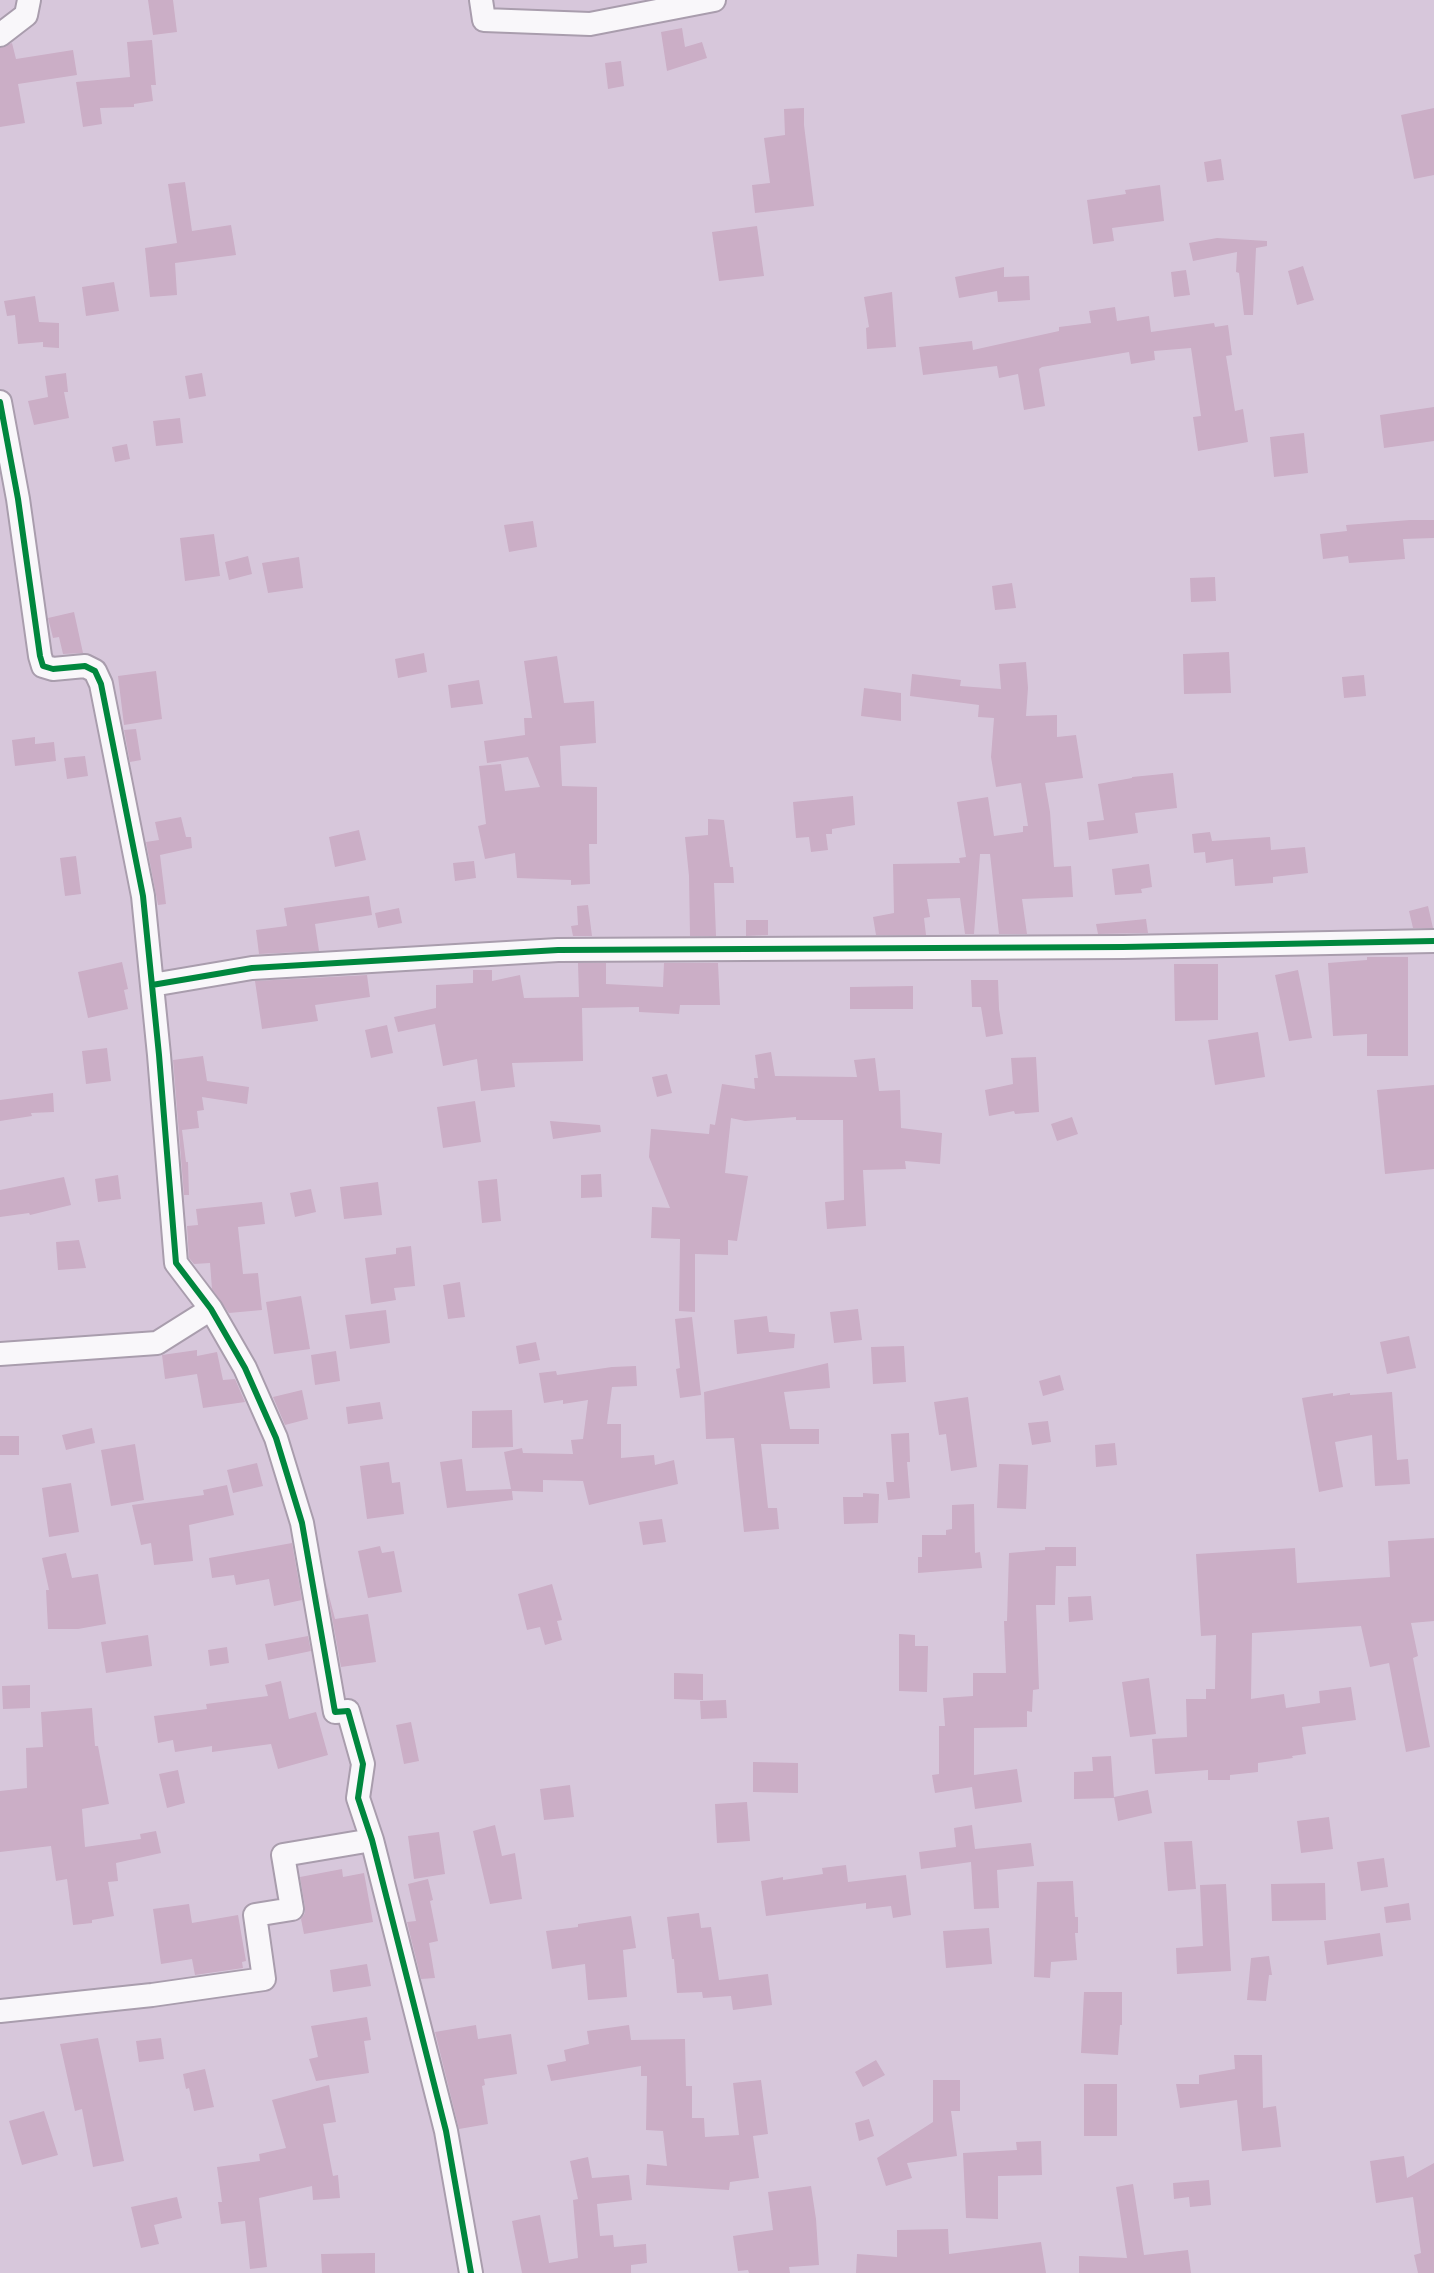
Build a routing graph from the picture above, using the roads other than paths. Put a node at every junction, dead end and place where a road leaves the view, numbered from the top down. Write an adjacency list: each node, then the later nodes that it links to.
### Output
1 (29, 0): 4 (street)
2 (481, 0): 3 (street)
3 (714, 0)
4 (0, 36)
5 (0, 402): 6 (street)
6 (9, 500): 8 (street)
7 (1434, 941): 8 (street)
8 (152, 985): 9 (street)
9 (211, 1309): 10 (street); 11 (street)
10 (0, 1354)
11 (372, 1840): 12 (street); 13 (street)
12 (0, 2011)
13 (471, 2273)

